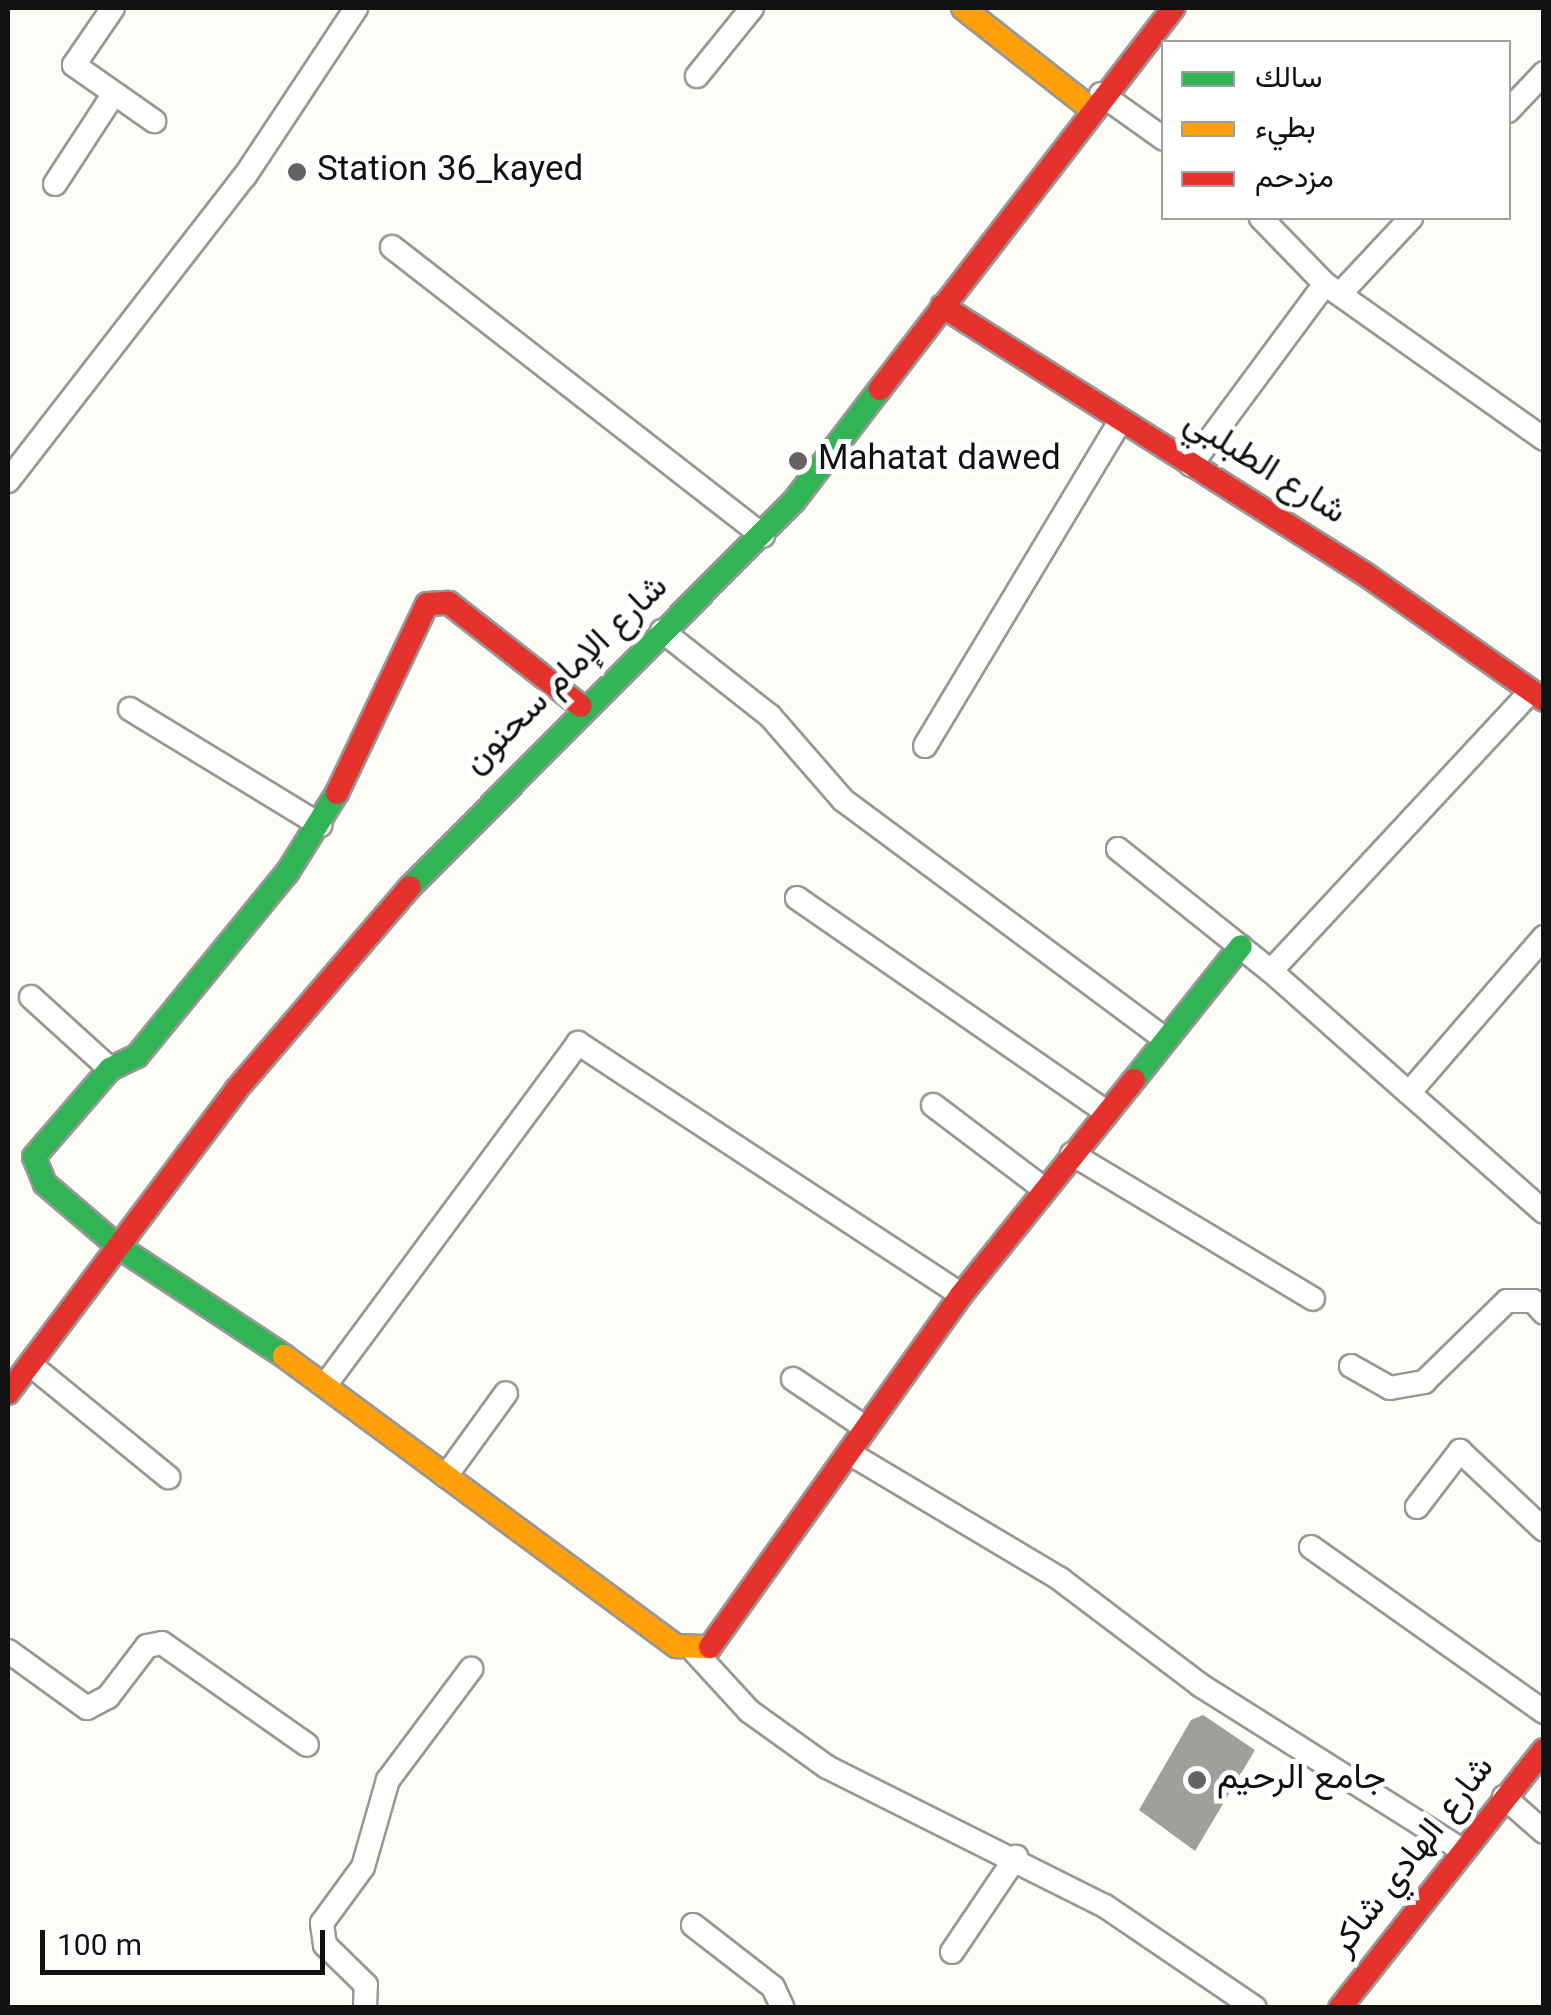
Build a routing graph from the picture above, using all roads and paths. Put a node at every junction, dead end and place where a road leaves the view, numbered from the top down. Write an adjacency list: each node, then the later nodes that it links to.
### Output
1 (112, 8): 8 (street)
2 (356, 8): 22 (street)
3 (752, 8): 7 (street)
4 (962, 8): 9 (street)
5 (1173, 8): 9 (street, شارع الإمام سحنون)
6 (1544, 73): 10 (street)
7 (698, 76)
8 (113, 95): 11 (street); 13 (street)
9 (1096, 101): 12 (street); 18 (street, شارع الإمام سحنون)
10 (1511, 108)
11 (154, 121)
12 (1161, 137)
13 (55, 184)
14 (1263, 220): 17 (street)
15 (1409, 220): 17 (street)
16 (392, 247): 23 (street)
17 (1333, 289): 20 (street); 21 (street)
18 (942, 306): 19 (street, شارع الطبلبي); 23 (street, شارع الإمام سحنون)
19 (1121, 420): 21 (street, شارع الطبلبي); 28 (street)
20 (1544, 439)
21 (1191, 465): 25 (street, شارع الطبلبي)
22 (8, 480)
23 (762, 536): 24 (street, شارع الإمام سحنون)
24 (662, 630): 26 (street, شارع الإمام سحنون); 36 (street)
25 (1537, 696): 34 (street)
26 (581, 706): 29 (street); 44 (street, شارع الإمام سحنون)
27 (130, 709): 29 (street)
28 (925, 746)
29 (320, 825): 37 (street)
30 (1118, 849): 33 (street)
31 (797, 898): 40 (street)
32 (1544, 936): 38 (street)
33 (1241, 946): 34 (street); 36 (street)
34 (1271, 971): 38 (street)
35 (31, 998): 37 (street)
36 (1166, 1040): 40 (street)
37 (110, 1068): 44 (street)
38 (1408, 1093): 43 (street)
39 (932, 1106): 42 (street)
40 (1106, 1112): 41 (street)
41 (1072, 1154): 42 (street); 46 (street)
42 (1044, 1189): 45 (street)
43 (1544, 1212)
44 (120, 1248): 48 (street, شارع الإمام سحنون); 51 (street)
45 (961, 1295): 51 (street); 54 (street)
46 (1312, 1299)
47 (1544, 1313): 49 (street)
48 (32, 1366): 52 (street, شارع الإمام سحنون); 57 (street)
49 (1351, 1366)
50 (792, 1379): 54 (street)
51 (326, 1384): 56 (street)
52 (8, 1393)
53 (506, 1393): 56 (street)
54 (866, 1428): 55 (street)
55 (849, 1453): 62 (street); 69 (street)
56 (446, 1476): 62 (street)
57 (168, 1477)
58 (1418, 1507): 59 (street)
59 (1544, 1530)
60 (1310, 1547): 64 (street)
61 (8, 1651): 65 (street)
62 (695, 1652): 70 (street)
63 (471, 1669): 73 (street)
64 (1544, 1712)
65 (307, 1745)
66 (1544, 1750): 67 (street, شارع الهادي شاكر)
67 (1504, 1797): 68 (street); 69 (street, شارع الهادي شاكر)
68 (1544, 1832)
69 (1460, 1849): 76 (street, شارع الهادي شاكر)
70 (1016, 1858): 72 (street); 75 (street)
71 (694, 1924): 74 (street)
72 (952, 1952)
73 (366, 2008)
74 (783, 2008)
75 (1255, 2008)
76 (1340, 2008)

